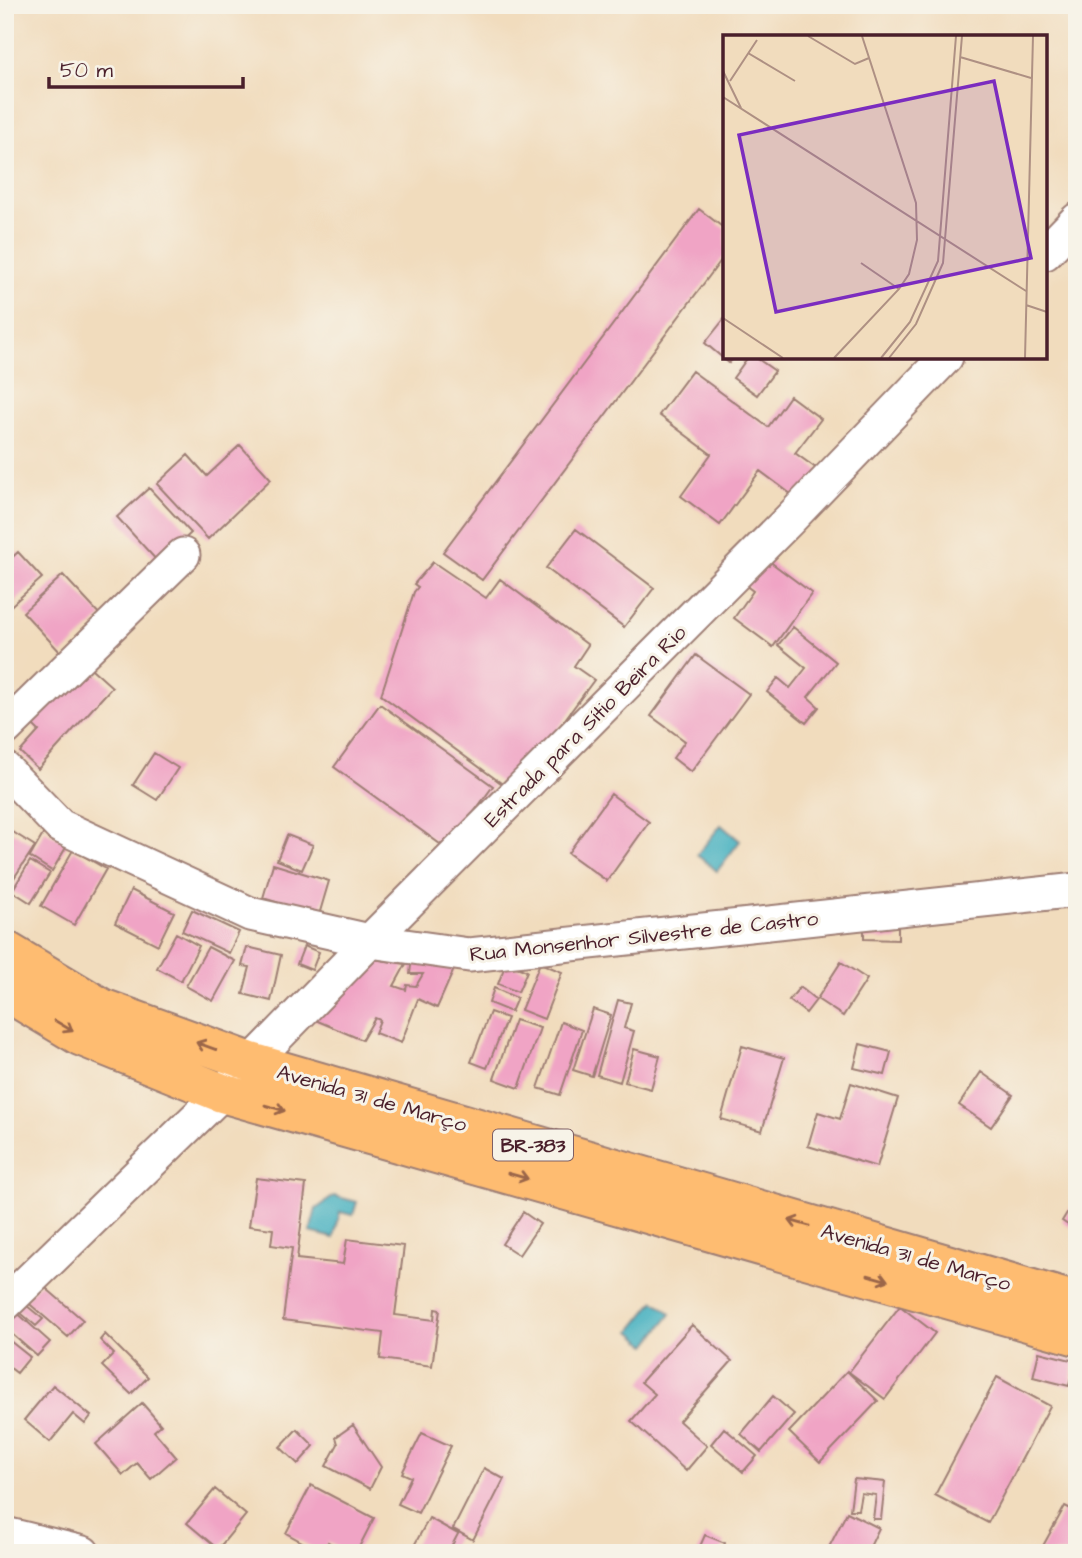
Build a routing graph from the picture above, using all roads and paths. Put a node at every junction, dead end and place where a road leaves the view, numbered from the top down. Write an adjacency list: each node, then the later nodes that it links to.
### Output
1 (1077, 220): 2 (street)
2 (1047, 251)
3 (944, 359): 8 (street, Estrada para Sítio Beira Rio)
4 (183, 555): 5 (street)
5 (5, 729)
6 (5, 769): 8 (street, Rua Monsenhor Silvestre de Castro)
7 (1077, 890): 8 (street, Rua Monsenhor Silvestre de Castro)
8 (370, 941): 11 (street, Estrada para Sítio Beira Rio)
9 (5, 950): 11 (main road, Avenida 31 de Março / BR-383, one-way to 9)
10 (5, 991): 12 (main road, Avenida 31 de Março / BR-383, one-way to 12)
11 (251, 1062): 12 (street, Estrada para Sítio Beira Rio); 13 (main road, Avenida 31 de Março / BR-383)
12 (222, 1093): 13 (main road, Avenida 31 de Março / BR-383, one-way to 13); 15 (street, Estrada para Sítio Beira Rio)
13 (695, 1209): 14 (main road, Avenida 31 de Março / BR-383, one-way to 13); 16 (main road, Avenida 31 de Março / BR-383, one-way to 16)
14 (1077, 1303)
15 (5, 1304)
16 (1077, 1336)
17 (5, 1534): 18 (street)
18 (83, 1553)

